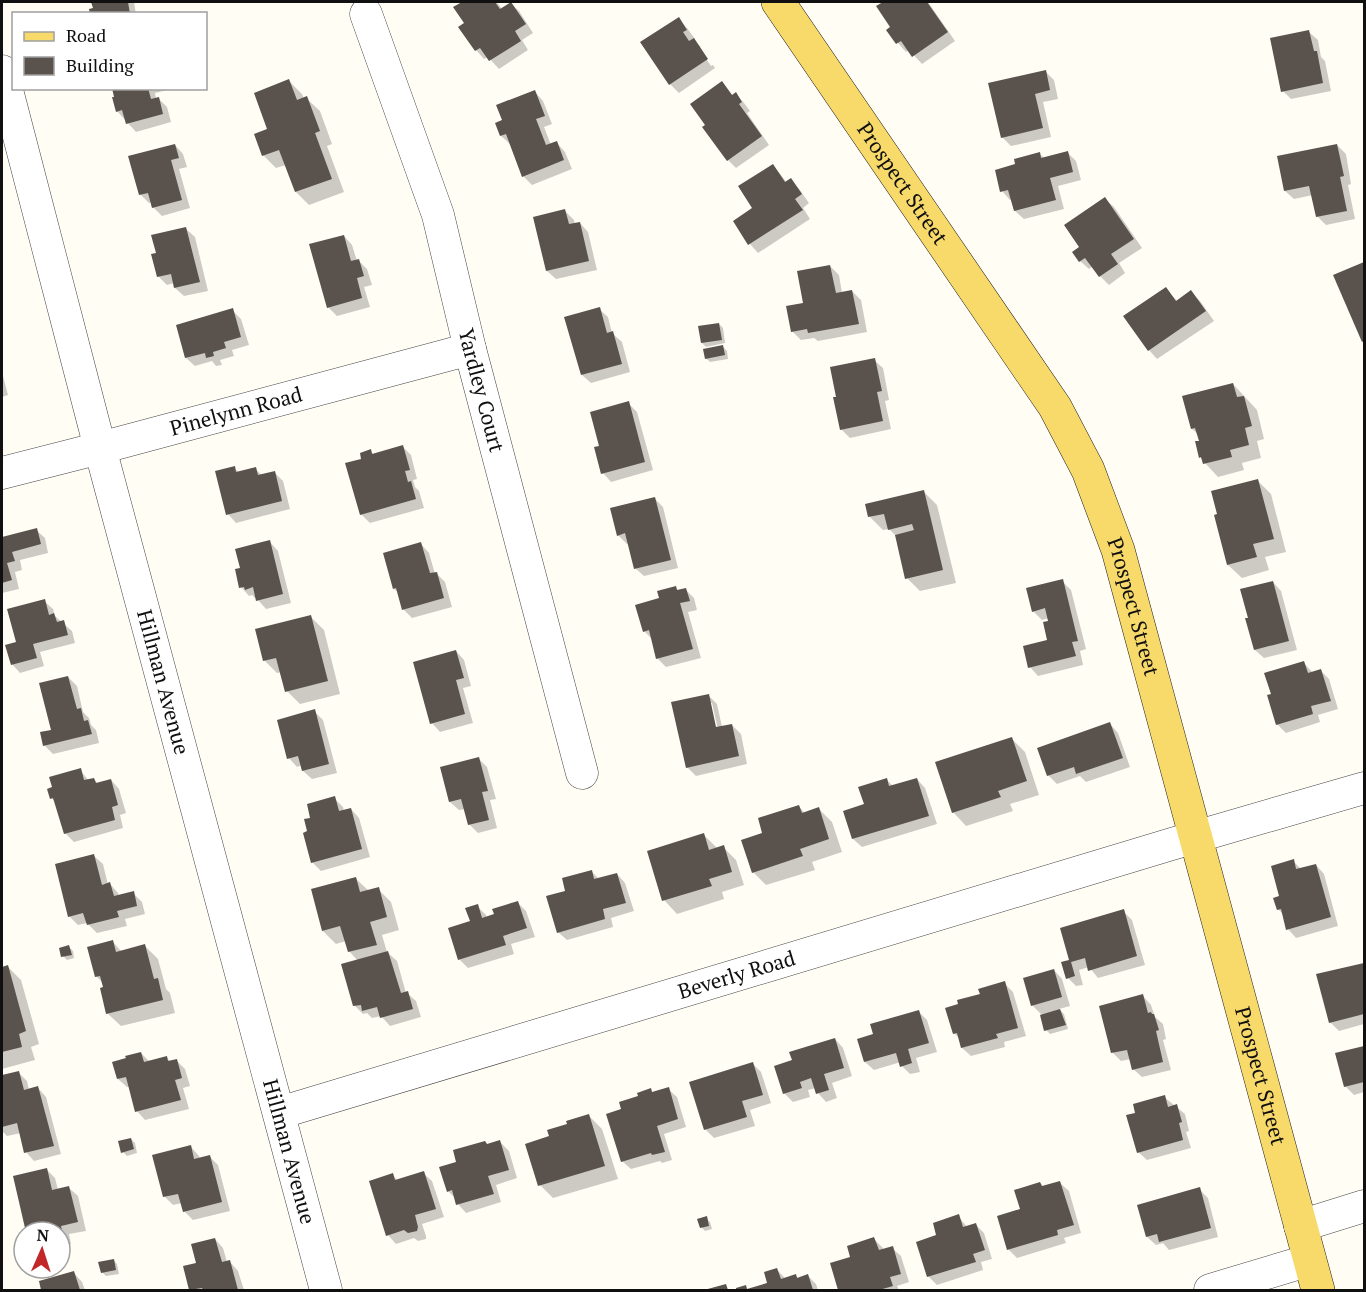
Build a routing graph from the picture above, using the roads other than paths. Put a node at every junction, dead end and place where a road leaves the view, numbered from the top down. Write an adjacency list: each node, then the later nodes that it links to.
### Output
1 (777, 2): 9 (main road, Prospect Street)
2 (366, 14): 4 (street, Yardley Court)
3 (2, 71): 5 (street, Hillman Avenue)
4 (470, 349): 5 (street, Pinelynn Road); 7 (street, Yardley Court)
5 (100, 448): 6 (street, Pinelynn Road); 10 (street, Hillman Avenue)
6 (2, 473)
7 (582, 773)
8 (1365, 788): 9 (street, Beverly Road)
9 (1195, 837): 10 (street, Beverly Road); 12 (main road, Prospect Street)
10 (279, 1113): 14 (street, Hillman Avenue)
11 (1365, 1206): 12 (street)
12 (1300, 1226): 13 (main road, Prospect Street)
13 (1314, 1275): 15 (street)
14 (326, 1290)
15 (1210, 1290)

